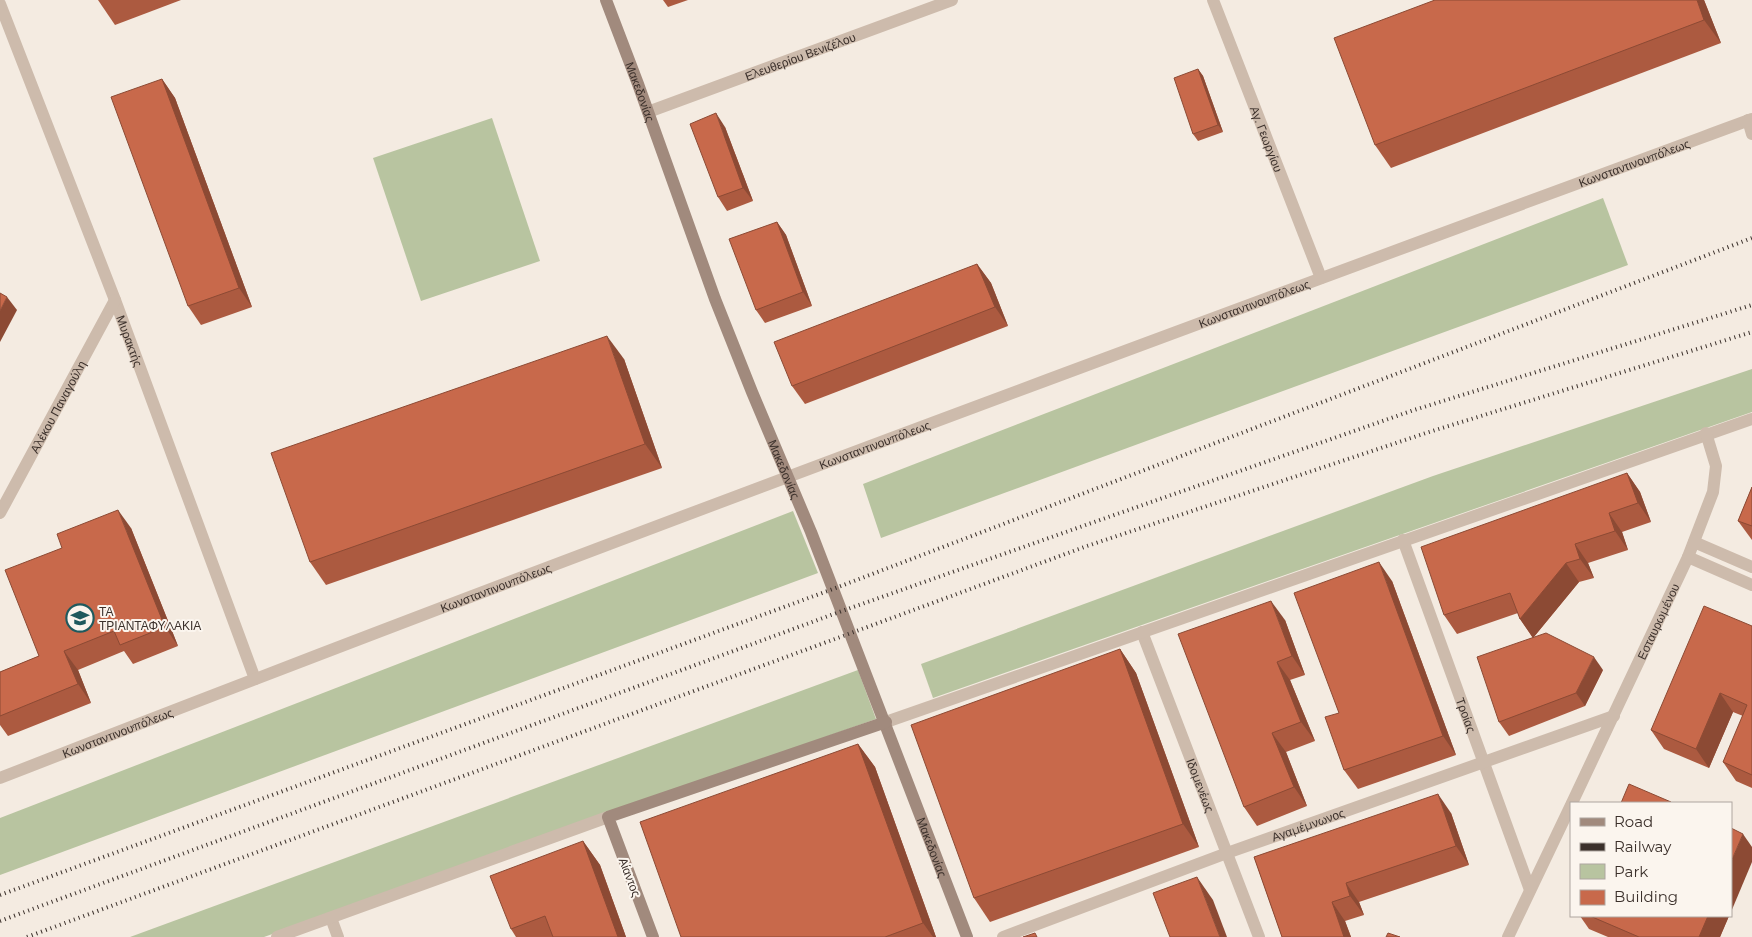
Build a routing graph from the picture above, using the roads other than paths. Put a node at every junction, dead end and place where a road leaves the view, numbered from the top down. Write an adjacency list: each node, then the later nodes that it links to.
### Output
1 (606, 0): 5 (street, Μακεδονίας)
2 (952, 0): 5 (street, Ελευθερίου Βενιζέλου)
3 (1213, 0): 8 (street, Αγ. Γεωργίου)
4 (0, 4): 9 (street, Μυρακτής)
5 (648, 112): 12 (street, Μακεδονίας)
6 (1750, 119): 7 (street); 8 (street, Κωνσταντινουπόλεως)
7 (1752, 134)
8 (1321, 278): 12 (street, Κωνσταντινουπόλεως)
9 (115, 300): 13 (street, Αλέκου Παναγούλη); 20 (street, Μυρακτής)
10 (1752, 419): 11 (street)
11 (1706, 433): 14 (street); 15 (street, Εσταυρωμένου)
12 (789, 477): 20 (street, Κωνσταντινουπόλεως); 22 (street, Μακεδονίας)
13 (0, 513)
14 (1403, 540): 19 (street); 23 (street, Τροίας)
15 (1694, 542): 16 (street, Εσταυρωμένου); 17 (street)
16 (1688, 557): 18 (street); 21 (street, Εσταυρωμένου)
17 (1752, 566)
18 (1752, 585)
19 (1142, 632): 22 (street); 28 (street, Ιδομενέως)
20 (255, 679): 24 (street, Κωνσταντινουπόλεως)
21 (1614, 716): 23 (street, Αγαμέμνωνος); 25 (street, Εσταυρωμένου)
22 (886, 722): 27 (street); 34 (street, Μακεδονίας)
23 (1483, 761): 28 (street, Αγαμέμνωνος); 29 (street, Τροίας)
24 (0, 778)
25 (1572, 802)
26 (1570, 806): 29 (street, Εσταυρωμένου)
27 (608, 817): 30 (street); 33 (street, Αίαντος)
28 (1227, 853): 35 (street, Αγαμέμνωνος); 36 (street, Ιδομενέως)
29 (1530, 890): 37 (street, Εσταυρωμένου)
30 (331, 918): 31 (street); 32 (street)
31 (278, 937)
32 (338, 937)
33 (653, 937)
34 (967, 937)
35 (1003, 937)
36 (1259, 937)
37 (1508, 937)

